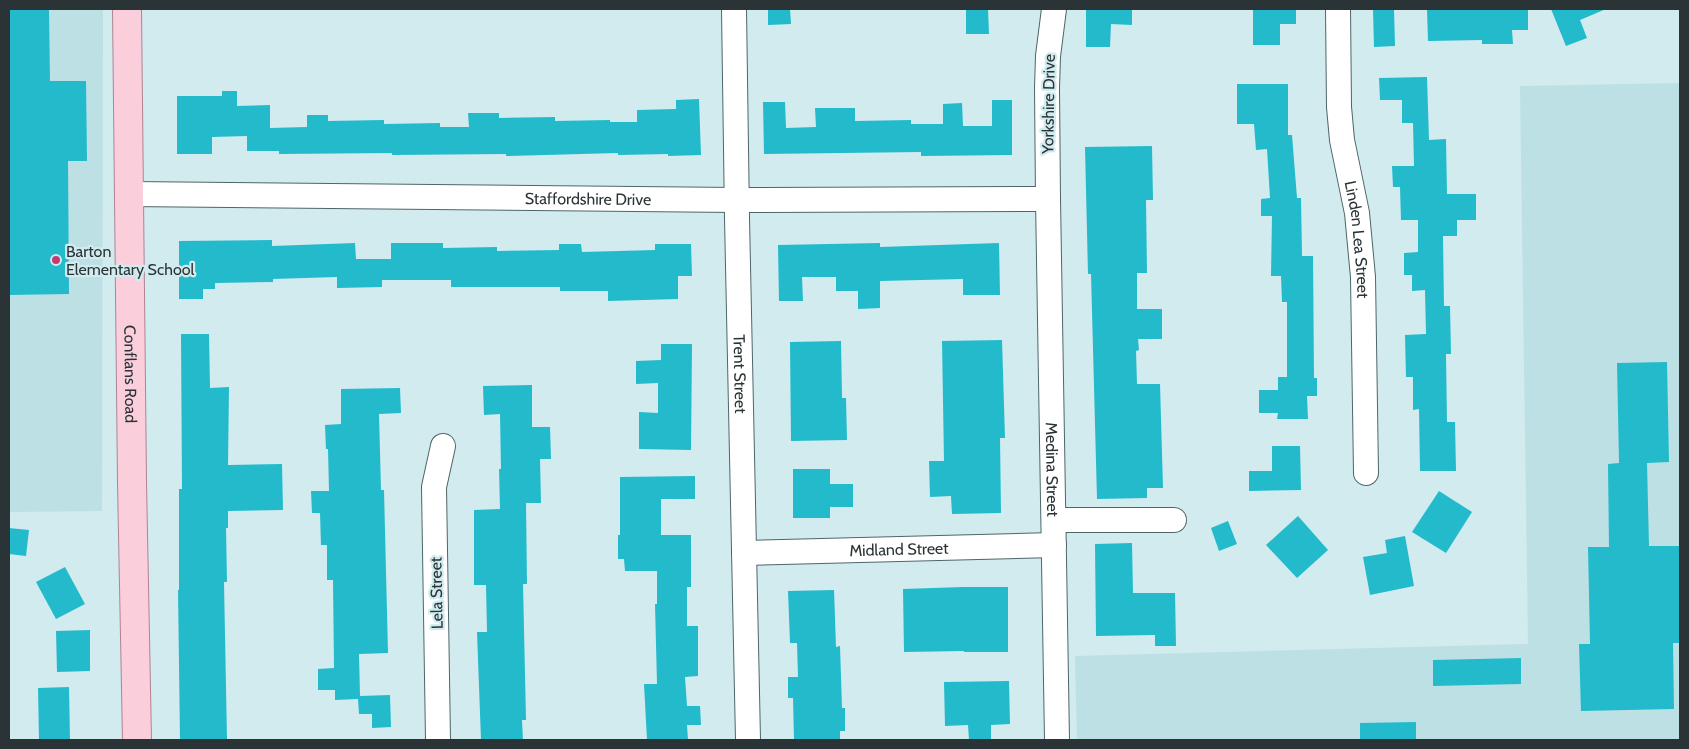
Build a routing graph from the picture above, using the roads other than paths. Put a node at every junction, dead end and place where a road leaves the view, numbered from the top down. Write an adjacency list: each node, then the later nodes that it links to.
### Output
1 (127, 9): 5 (main road, Conflans Road)
2 (734, 9): 7 (street, Trent Street)
3 (1054, 9): 6 (street, Yorkshire Drive)
4 (1338, 9): 9 (street, Linden Lea Street)
5 (129, 194): 7 (street, Staffordshire Drive); 14 (main road, Conflans Road)
6 (1048, 199): 7 (street, Staffordshire Drive); 10 (street, Medina Street)
7 (736, 200): 13 (street, Trent Street)
8 (443, 446): 15 (street, Lela Street)
9 (1366, 473)
10 (1054, 520): 11 (street); 12 (street, Medina Street)
11 (1174, 520)
12 (1054, 545): 13 (street, Midland Street); 17 (street, Medina Street)
13 (744, 553): 16 (street, Trent Street)
14 (137, 740)
15 (438, 740)
16 (748, 740)
17 (1057, 740)

